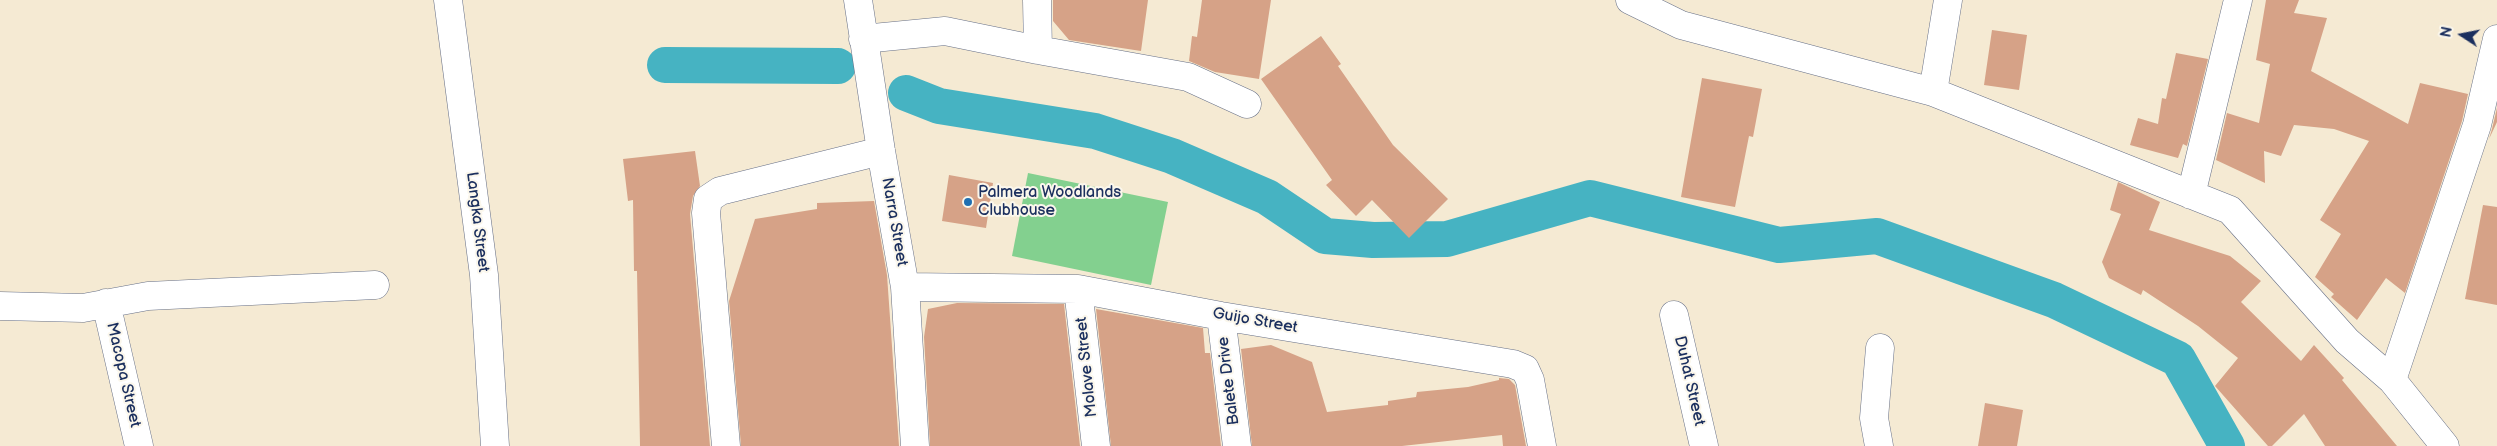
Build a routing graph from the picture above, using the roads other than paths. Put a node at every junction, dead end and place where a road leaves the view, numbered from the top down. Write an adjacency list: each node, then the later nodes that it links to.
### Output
1 (448, 0): 25 (street, Langka Street)
2 (858, 0): 9 (street, Narra Street)
3 (1037, 0): 10 (street)
4 (1630, 0): 7 (street)
5 (1948, 0): 11 (street)
6 (2238, 0): 14 (street)
7 (1682, 12): 11 (street)
8 (2497, 39): 23 (street)
9 (863, 40): 10 (street); 13 (street, Narra Street)
10 (1038, 50): 12 (street)
11 (1934, 92): 14 (street)
12 (1247, 104)
13 (881, 150): 16 (street, Narra Street); 26 (street)
14 (2191, 195): 23 (street)
15 (375, 285): 18 (street)
16 (906, 286): 17 (street, Guijo Street); 27 (street, Narra Street)
17 (1078, 289): 21 (street, Guijo Street); 28 (street, Molave Street)
18 (106, 303): 19 (street); 24 (street, Macopa Street)
19 (0, 306)
20 (1674, 315): 31 (street, Duhat Street)
21 (1221, 316): 29 (street, Balete Drive); 30 (street, Guijo Street)
22 (1880, 348): 32 (street)
23 (2392, 380): 33 (street)
24 (139, 446)
25 (495, 446)
26 (726, 446)
27 (915, 446)
28 (1096, 446)
29 (1237, 446)
30 (1542, 446)
31 (1704, 446)
32 (1879, 446)
33 (2445, 446)

